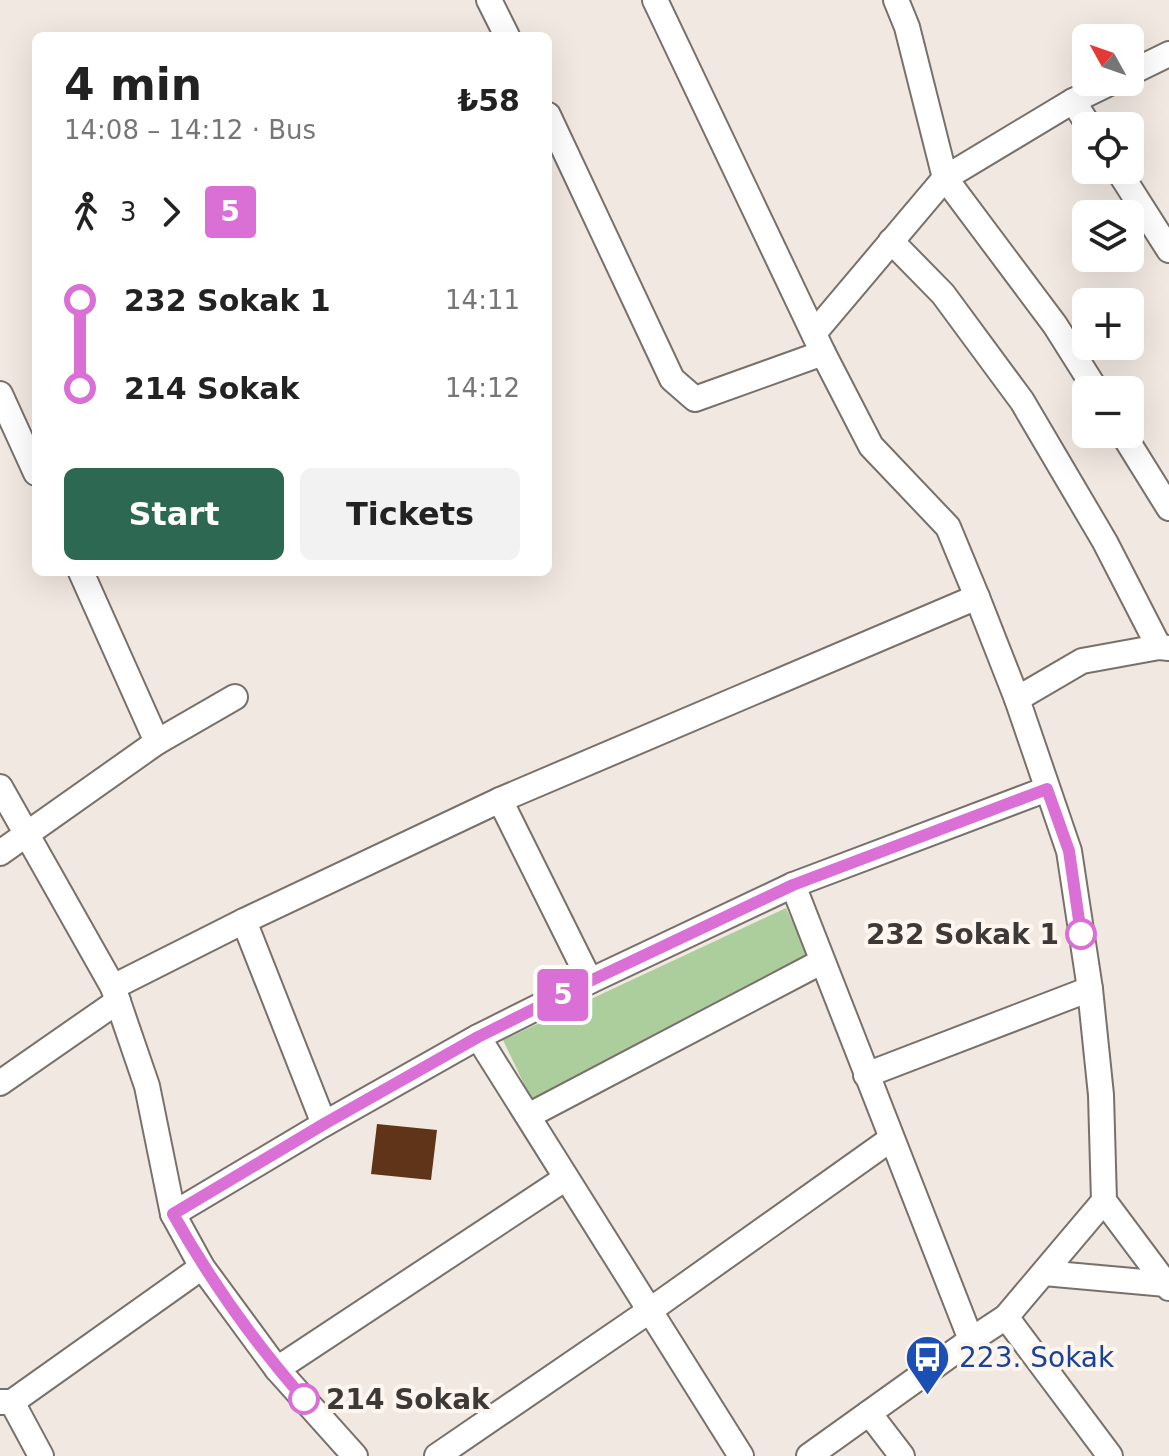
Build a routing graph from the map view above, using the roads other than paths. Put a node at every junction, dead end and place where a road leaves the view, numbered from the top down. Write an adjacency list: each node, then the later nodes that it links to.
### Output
1 (489, 0): 4 (street)
2 (655, 0): 15 (street)
3 (896, 0): 11 (street)
4 (505, 32)
5 (1169, 54): 6 (street)
6 (1144, 66)
7 (1083, 96): 8 (street)
8 (1073, 101): 9 (street); 11 (street)
9 (1080, 112)
10 (552, 124): 15 (street)
11 (945, 178): 13 (street); 16 (street)
12 (1127, 184): 14 (street)
13 (891, 241): 15 (street); 23 (street)
14 (1169, 250)
15 (819, 343): 22 (street)
16 (1087, 376)
17 (0, 394): 19 (street)
18 (1132, 448): 20 (street)
19 (32, 464)
20 (1169, 508)
21 (83, 576): 26 (street)
22 (977, 597): 25 (street); 29 (street)
23 (1164, 648): 25 (street)
24 (235, 697): 26 (street)
25 (1017, 699): 28 (street)
26 (157, 742): 30 (street)
27 (0, 787): 30 (street)
28 (1047, 789): 32 (street); 36 (street)
29 (500, 800): 33 (street); 35 (street)
30 (26, 837): 31 (street); 37 (street)
31 (0, 853)
32 (793, 885): 34 (street); 35 (street)
33 (244, 921): 37 (street); 42 (street)
34 (821, 962): 39 (street); 41 (street)
35 (590, 981): 38 (street)
36 (1090, 989): 39 (street); 45 (street)
37 (115, 994): 40 (street); 46 (street)
38 (478, 1037): 41 (street); 42 (street)
39 (866, 1075): 43 (street)
40 (0, 1083)
41 (528, 1116): 44 (street)
42 (324, 1124): 46 (street)
43 (891, 1139): 50 (street); 52 (street)
44 (566, 1178): 50 (street); 53 (street)
45 (1104, 1201): 48 (street); 49 (street)
46 (173, 1214): 47 (street)
47 (202, 1267): 53 (street); 54 (street)
48 (1044, 1273): 49 (street); 51 (street)
49 (1167, 1286)
50 (649, 1311): 58 (street); 59 (street)
51 (1006, 1317): 52 (street); 62 (street)
52 (971, 1340): 55 (street)
53 (277, 1369): 56 (street)
54 (6, 1402): 57 (street)
55 (869, 1413): 60 (street); 61 (street)
56 (343, 1452)
57 (41, 1456)
58 (437, 1456)
59 (741, 1456)
60 (809, 1456)
61 (902, 1456)
62 (1110, 1456)

